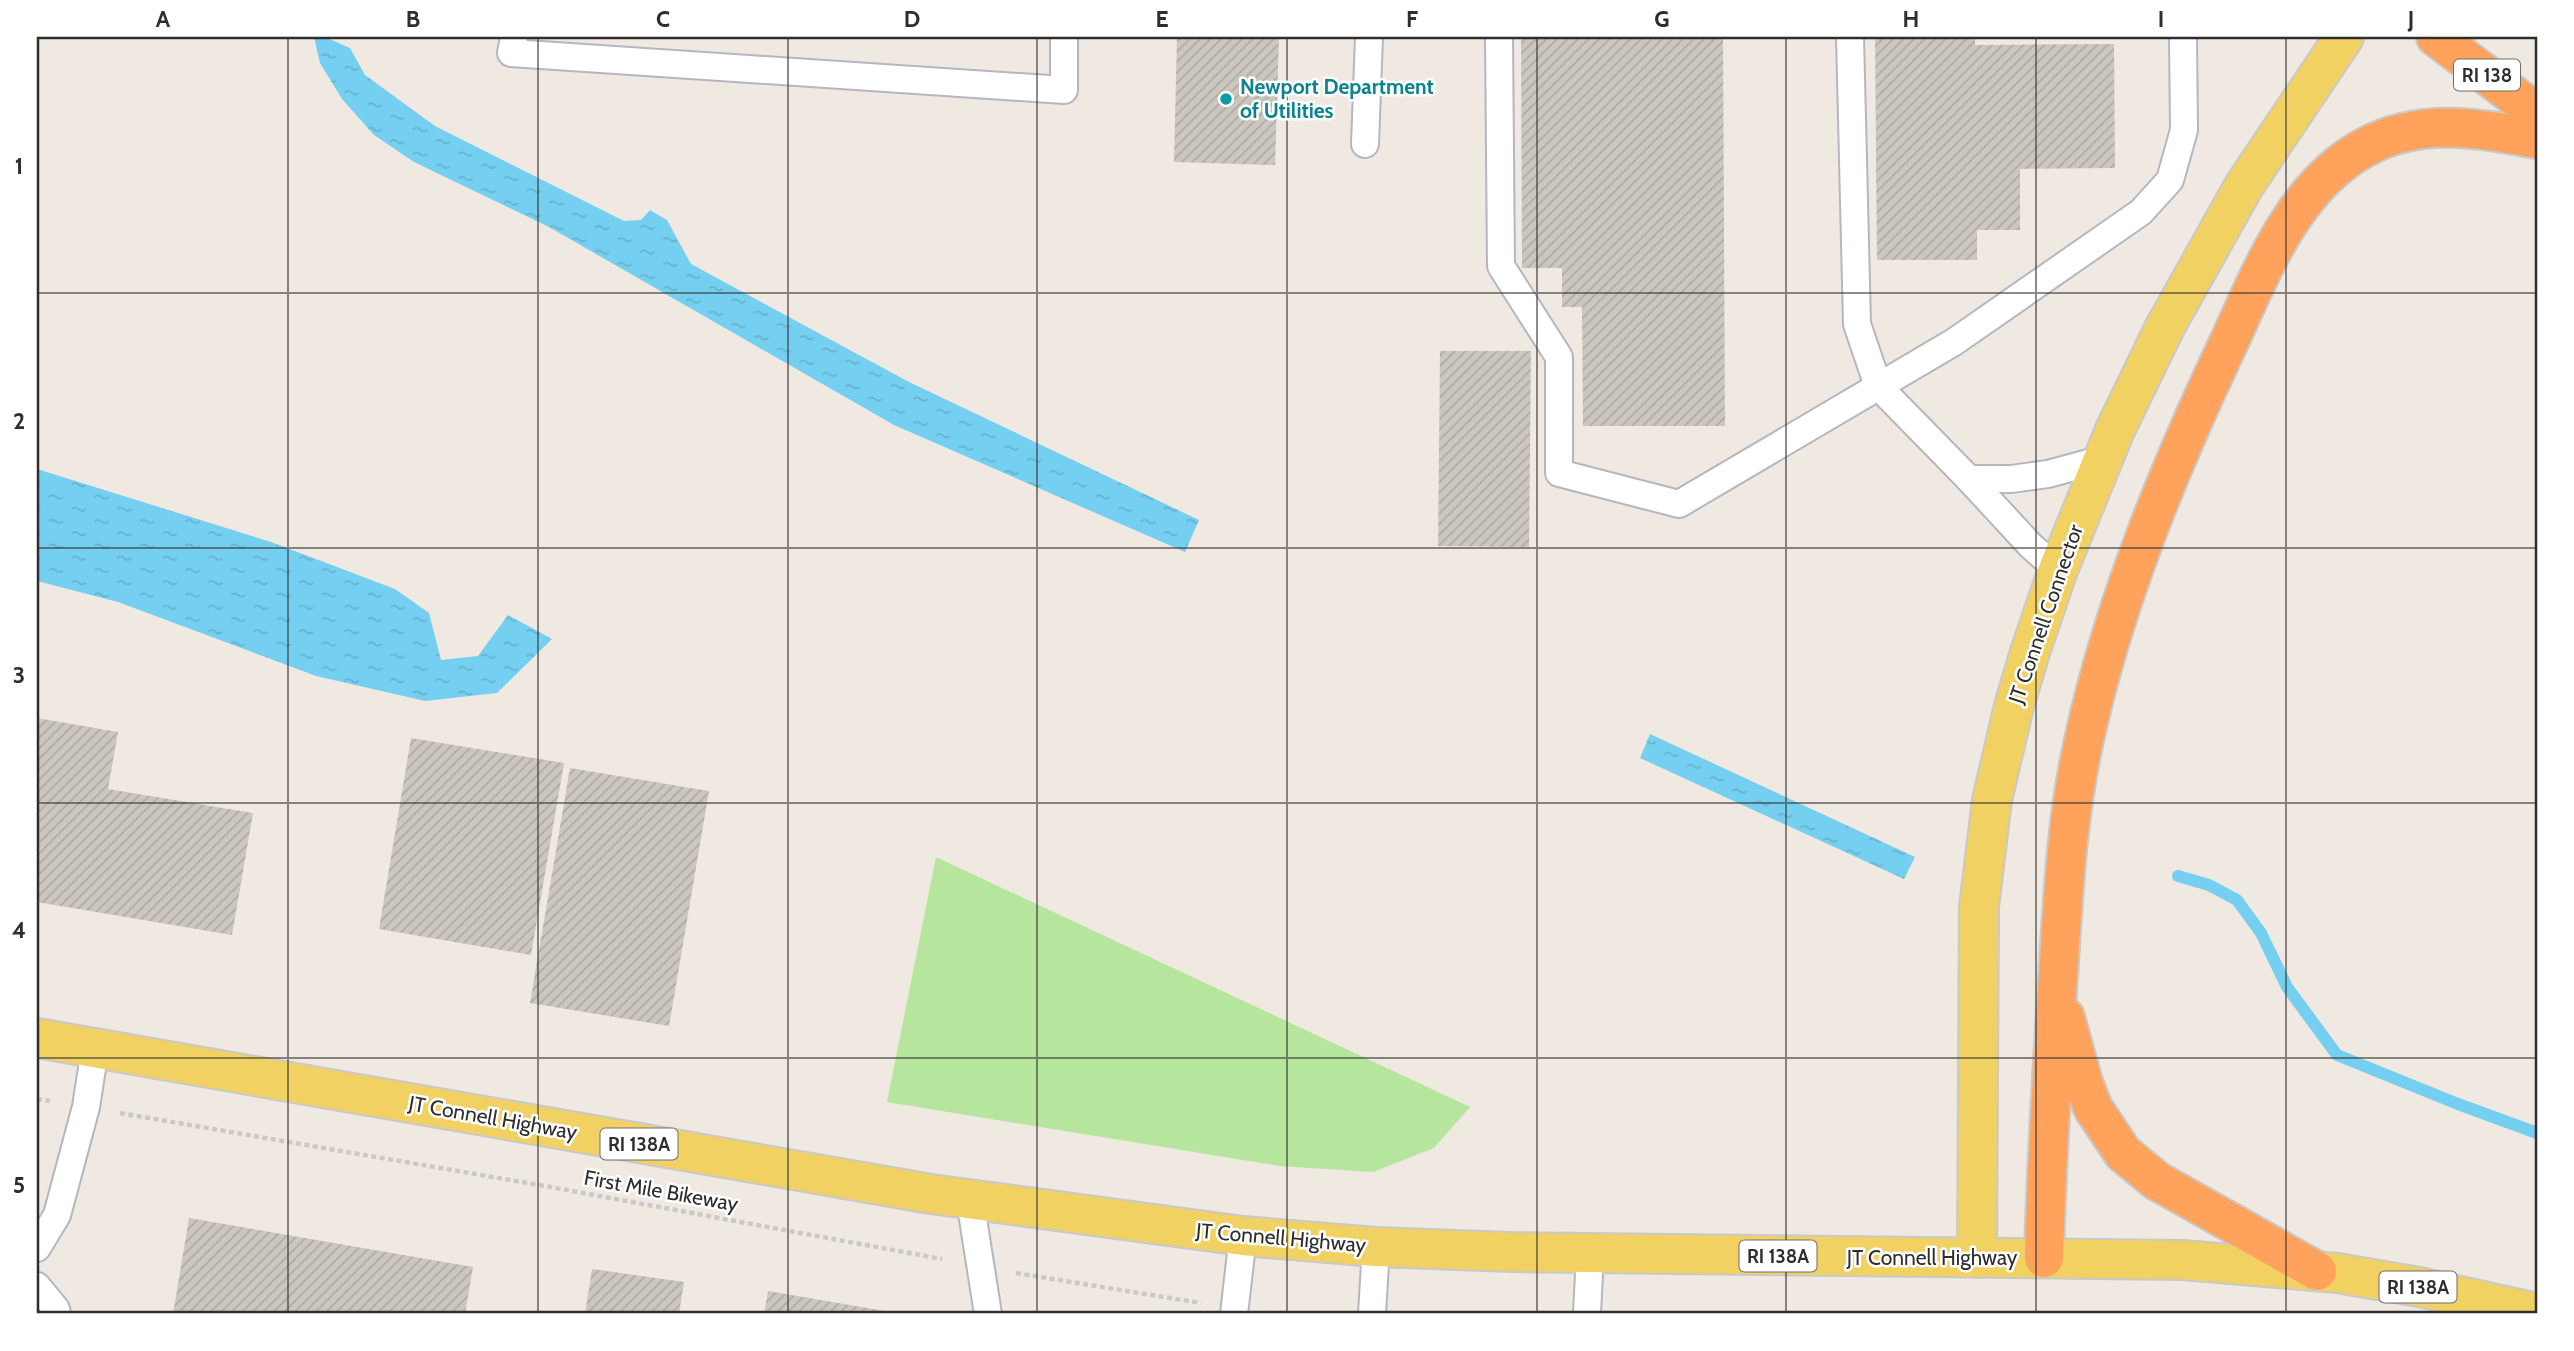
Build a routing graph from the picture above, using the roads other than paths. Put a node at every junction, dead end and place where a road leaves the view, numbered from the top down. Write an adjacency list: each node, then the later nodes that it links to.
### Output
1 (514, 37): 2 (lane)
2 (1064, 37)
3 (1369, 37): 11 (lane)
4 (1499, 37): 12 (lane)
5 (1850, 37): 12 (lane)
6 (2183, 37): 12 (lane)
7 (2344, 37): 13 (main road, JT Connell Connector)
8 (2436, 37): 9 (highway, RI 138)
9 (2537, 113)
10 (2537, 139): 16 (highway)
11 (1365, 144)
12 (1878, 386): 14 (lane)
13 (2103, 459): 14 (lane); 15 (main road, JT Connell Connector)
14 (1969, 479): 15 (lane)
15 (2058, 570): 24 (main road, JT Connell Connector)
16 (2058, 987): 25 (highway); 26 (highway)
17 (37, 1038): 18 (main road, JT Connell Highway / RI 138A)
18 (95, 1049): 19 (main road, JT Connell Highway / RI 138A); 22 (lane)
19 (970, 1200): 20 (main road, JT Connell Highway / RI 138A); 31 (lane)
20 (1242, 1236): 21 (main road, JT Connell Highway / RI 138A); 28 (lane)
21 (1376, 1247): 23 (main road, JT Connell Highway / RI 138A); 32 (lane)
22 (37, 1248)
23 (1590, 1253): 24 (main road, JT Connell Highway / RI 138A); 33 (lane)
24 (1977, 1258): 25 (main road, JT Connell Highway / RI 138A)
25 (2044, 1258): 26 (main road, JT Connell Highway / RI 138A)
26 (2317, 1271): 29 (main road, JT Connell Highway / RI 138A)
27 (37, 1286): 30 (lane)
28 (1234, 1311)
29 (2537, 1313)
30 (57, 1314)
31 (988, 1314)
32 (1372, 1314)
33 (1587, 1314)

